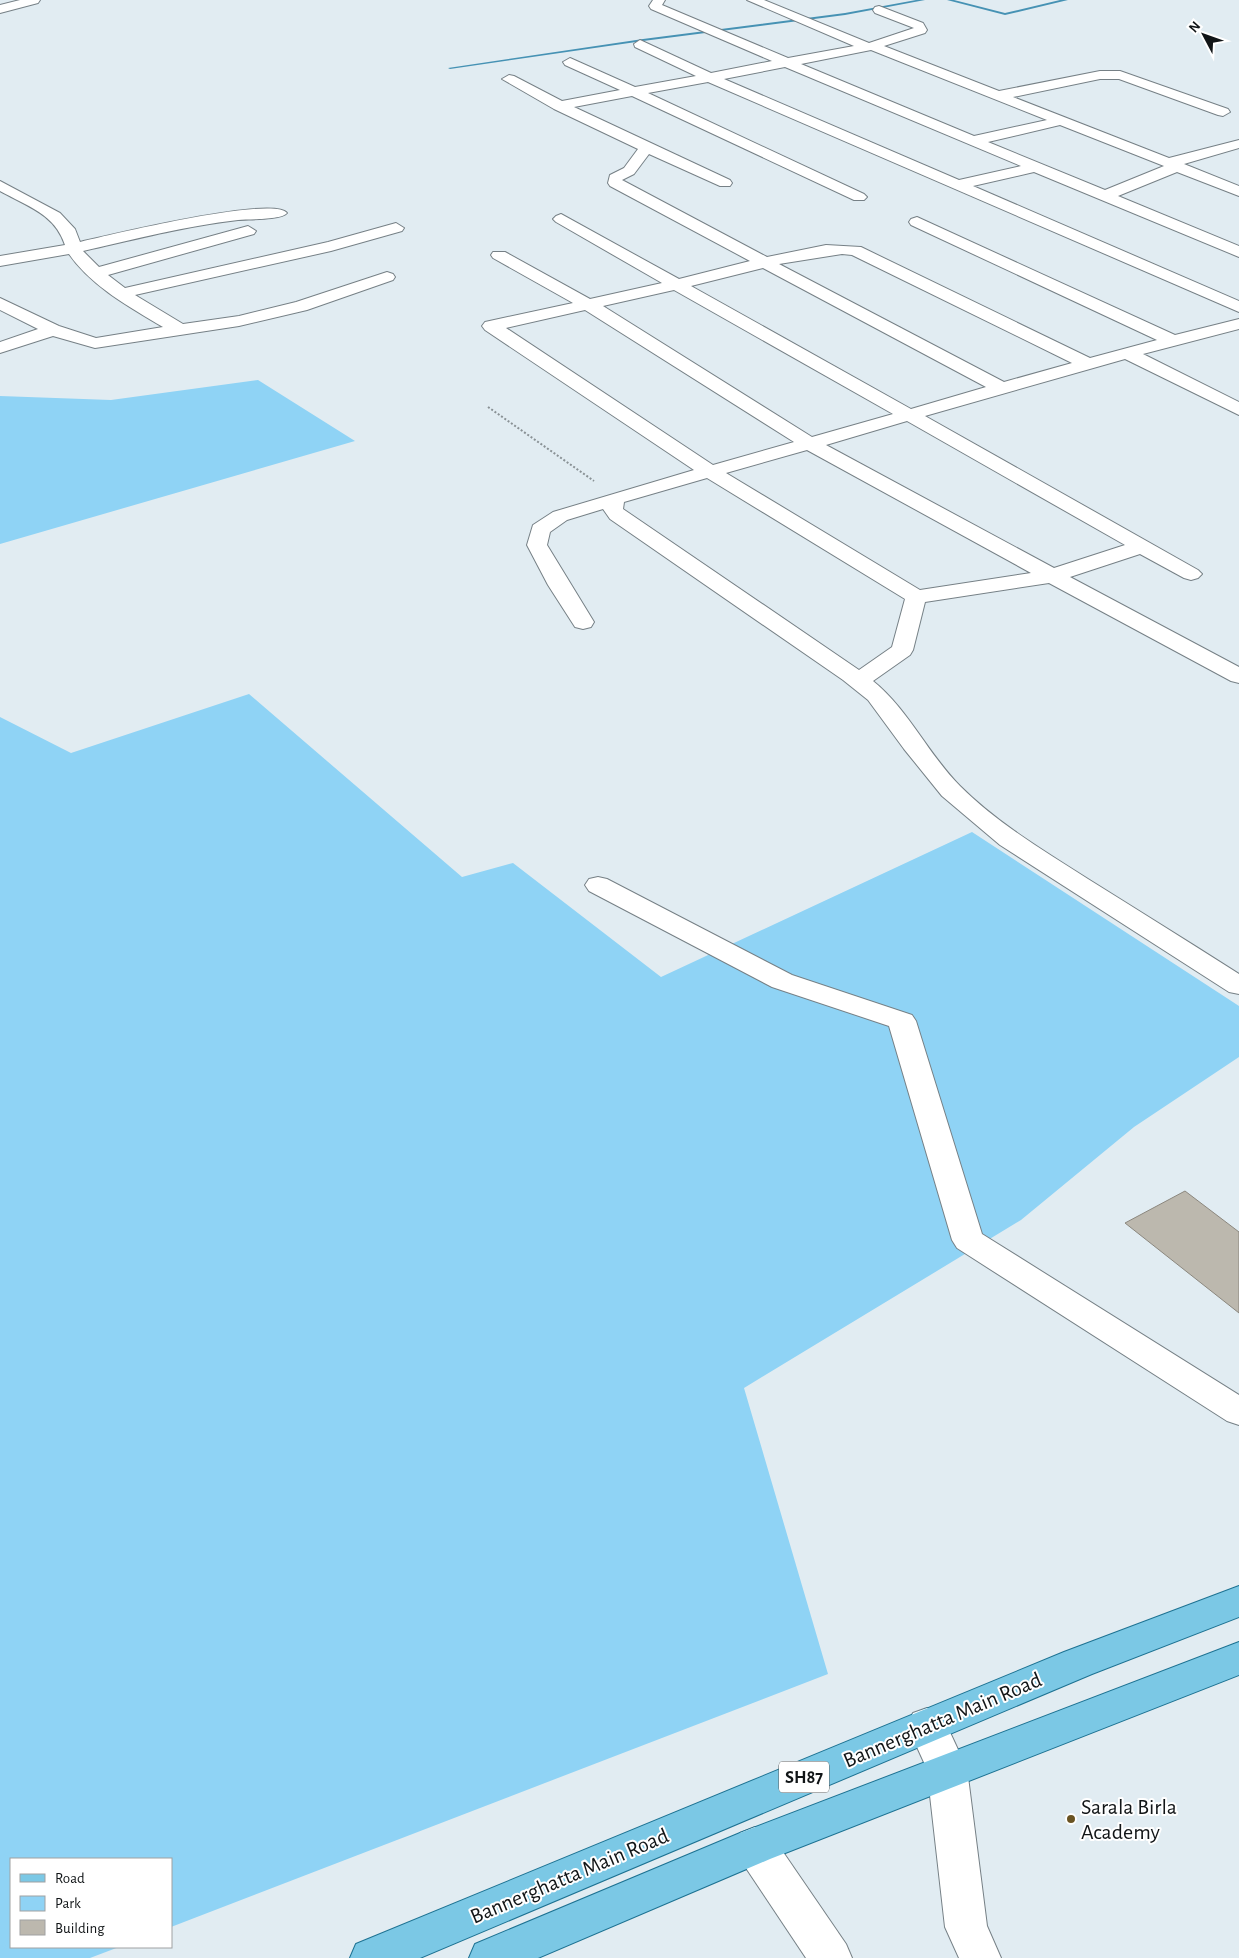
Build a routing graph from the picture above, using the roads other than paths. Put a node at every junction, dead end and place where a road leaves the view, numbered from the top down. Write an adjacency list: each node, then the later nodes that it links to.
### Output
1 (34, 0): 4 (street)
2 (659, 0): 9 (street)
3 (753, 0): 7 (street)
4 (0, 9)
5 (879, 10): 7 (street)
6 (640, 44): 10 (street)
7 (870, 46): 9 (street); 13 (street)
8 (570, 62): 12 (street)
9 (786, 63): 10 (street); 17 (street)
10 (709, 77): 12 (street); 24 (street)
11 (509, 79): 14 (street)
12 (632, 92): 14 (street); 26 (street)
13 (996, 96): 15 (street); 16 (street)
14 (559, 106): 19 (street)
15 (1223, 112)
16 (1060, 121): 17 (street); 20 (street)
17 (972, 141): 21 (street)
18 (1239, 144): 20 (street)
19 (646, 148): 22 (street); 37 (street)
20 (1173, 164): 25 (street); 27 (street)
21 (1035, 167): 24 (street); 27 (street)
22 (725, 183)
23 (0, 185): 33 (street)
24 (957, 185): 44 (street)
25 (1239, 191)
26 (859, 196)
27 (1104, 196): 34 (street)
28 (279, 213): 33 (street)
29 (561, 219): 40 (street)
30 (917, 222): 48 (street)
31 (396, 228): 41 (street)
32 (248, 231): 38 (street)
33 (74, 248): 36 (street); 38 (street)
34 (1239, 252)
35 (499, 256): 43 (street)
36 (0, 261)
37 (763, 263): 40 (street); 51 (street); 52 (street)
38 (97, 273): 41 (street)
39 (387, 277): 47 (street)
40 (677, 284): 43 (street); 54 (street)
41 (123, 293): 47 (street)
42 (0, 303): 46 (street)
43 (589, 305): 55 (street); 56 (street)
44 (1239, 307)
45 (1239, 324): 48 (street)
46 (53, 330): 47 (street); 49 (street)
47 (182, 331)
48 (1175, 342): 50 (street)
49 (0, 348)
50 (1127, 353): 51 (street); 53 (street)
51 (1090, 365): 52 (street)
52 (1004, 389): 54 (street)
53 (1239, 409)
54 (906, 416): 55 (street); 58 (street)
55 (807, 442): 56 (street); 60 (street)
56 (709, 471): 57 (street); 61 (street)
57 (617, 498): 62 (street); 64 (street)
58 (1140, 547): 59 (street); 60 (street)
59 (1191, 574)
60 (1052, 576): 61 (street); 63 (street)
61 (916, 596): 64 (street)
62 (583, 622)
63 (1239, 676)
64 (858, 681): 66 (street)
65 (598, 885): 67 (street)
66 (1239, 986)
67 (1239, 1412)
68 (1239, 1601): 70 (main road, Bannerghatta Main Road / SH87)
69 (1239, 1658): 71 (main road, SH87)
70 (927, 1726): 71 (street); 73 (main road, Bannerghatta Main Road / SH87)
71 (947, 1769): 72 (main road, SH87); 76 (street)
72 (755, 1846): 74 (main road, SH87); 75 (street)
73 (371, 1958)
74 (490, 1958)
75 (831, 1958)
76 (980, 1958)

